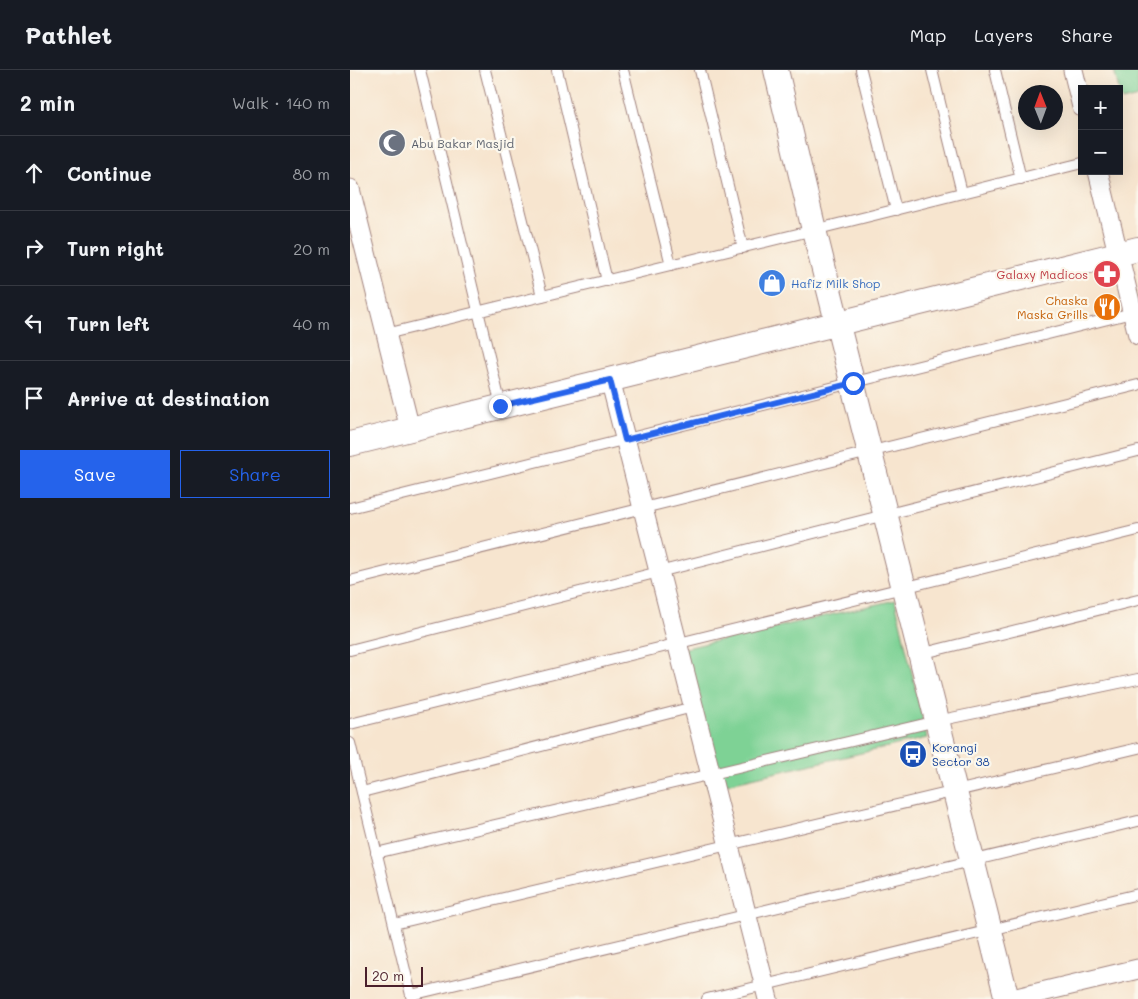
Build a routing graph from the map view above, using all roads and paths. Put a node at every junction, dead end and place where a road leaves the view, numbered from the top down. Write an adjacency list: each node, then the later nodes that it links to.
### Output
1 (420, 70): 24 (lane)
2 (485, 70): 23 (lane)
3 (557, 70): 22 (lane)
4 (622, 70): 21 (lane)
5 (700, 70): 19 (lane)
6 (776, 70): 18 (street)
7 (861, 70): 17 (lane)
8 (932, 70): 16 (lane)
9 (996, 70): 14 (lane)
10 (1073, 70): 11 (street)
11 (1078, 91)
12 (1078, 164): 14 (lane)
13 (1100, 175): 20 (street)
14 (1021, 179): 16 (lane)
15 (350, 189): 27 (street)
16 (962, 193): 17 (lane)
17 (896, 210): 18 (lane)
18 (814, 230): 19 (lane); 25 (street)
19 (743, 248): 21 (lane)
20 (1128, 251): 25 (street); 26 (street)
21 (671, 265): 22 (lane)
22 (607, 281): 23 (lane)
23 (542, 296): 24 (lane)
24 (478, 312): 27 (lane); 31 (lane)
25 (838, 322): 28 (street); 29 (street)
26 (1136, 325): 29 (lane)
27 (386, 334): 32 (street)
28 (610, 380): 31 (street); 33 (street)
29 (853, 383): 33 (lane); 36 (street)
30 (1138, 385): 36 (lane)
31 (500, 406): 32 (street)
32 (410, 428): 34 (street)
33 (625, 440): 37 (lane); 38 (street)
34 (350, 444)
35 (1138, 451): 39 (lane)
36 (870, 452): 38 (lane); 39 (street)
37 (350, 508)
38 (643, 508): 41 (street); 42 (lane)
39 (886, 515): 41 (lane); 43 (street)
40 (1138, 530): 43 (lane)
41 (659, 572): 45 (street); 46 (lane)
42 (350, 581)
43 (904, 588): 45 (lane); 47 (street)
44 (1138, 600): 47 (lane)
45 (677, 643): 49 (street); 51 (lane)
46 (350, 650)
47 (920, 654): 50 (street)
48 (1138, 679): 50 (lane)
49 (693, 707): 54 (street); 55 (lane)
50 (937, 721): 54 (lane); 56 (street)
51 (350, 724)
52 (350, 743): 55 (lane)
53 (1138, 748): 56 (lane)
54 (710, 775): 58 (street); 59 (lane)
55 (362, 792): 59 (lane)
56 (955, 792): 58 (lane); 60 (street)
57 (1138, 821): 60 (lane)
58 (728, 845): 62 (street); 63 (lane)
59 (376, 853): 63 (lane)
60 (972, 861): 62 (lane); 64 (street)
61 (1138, 894): 64 (lane)
62 (746, 915): 66 (street); 67 (lane)
63 (394, 924): 67 (lane)
64 (990, 930): 66 (lane); 69 (street)
65 (1138, 969): 70 (street)
66 (766, 992): 68 (lane)
67 (411, 997)
68 (707, 999)
69 (1007, 999)
70 (1012, 999)

